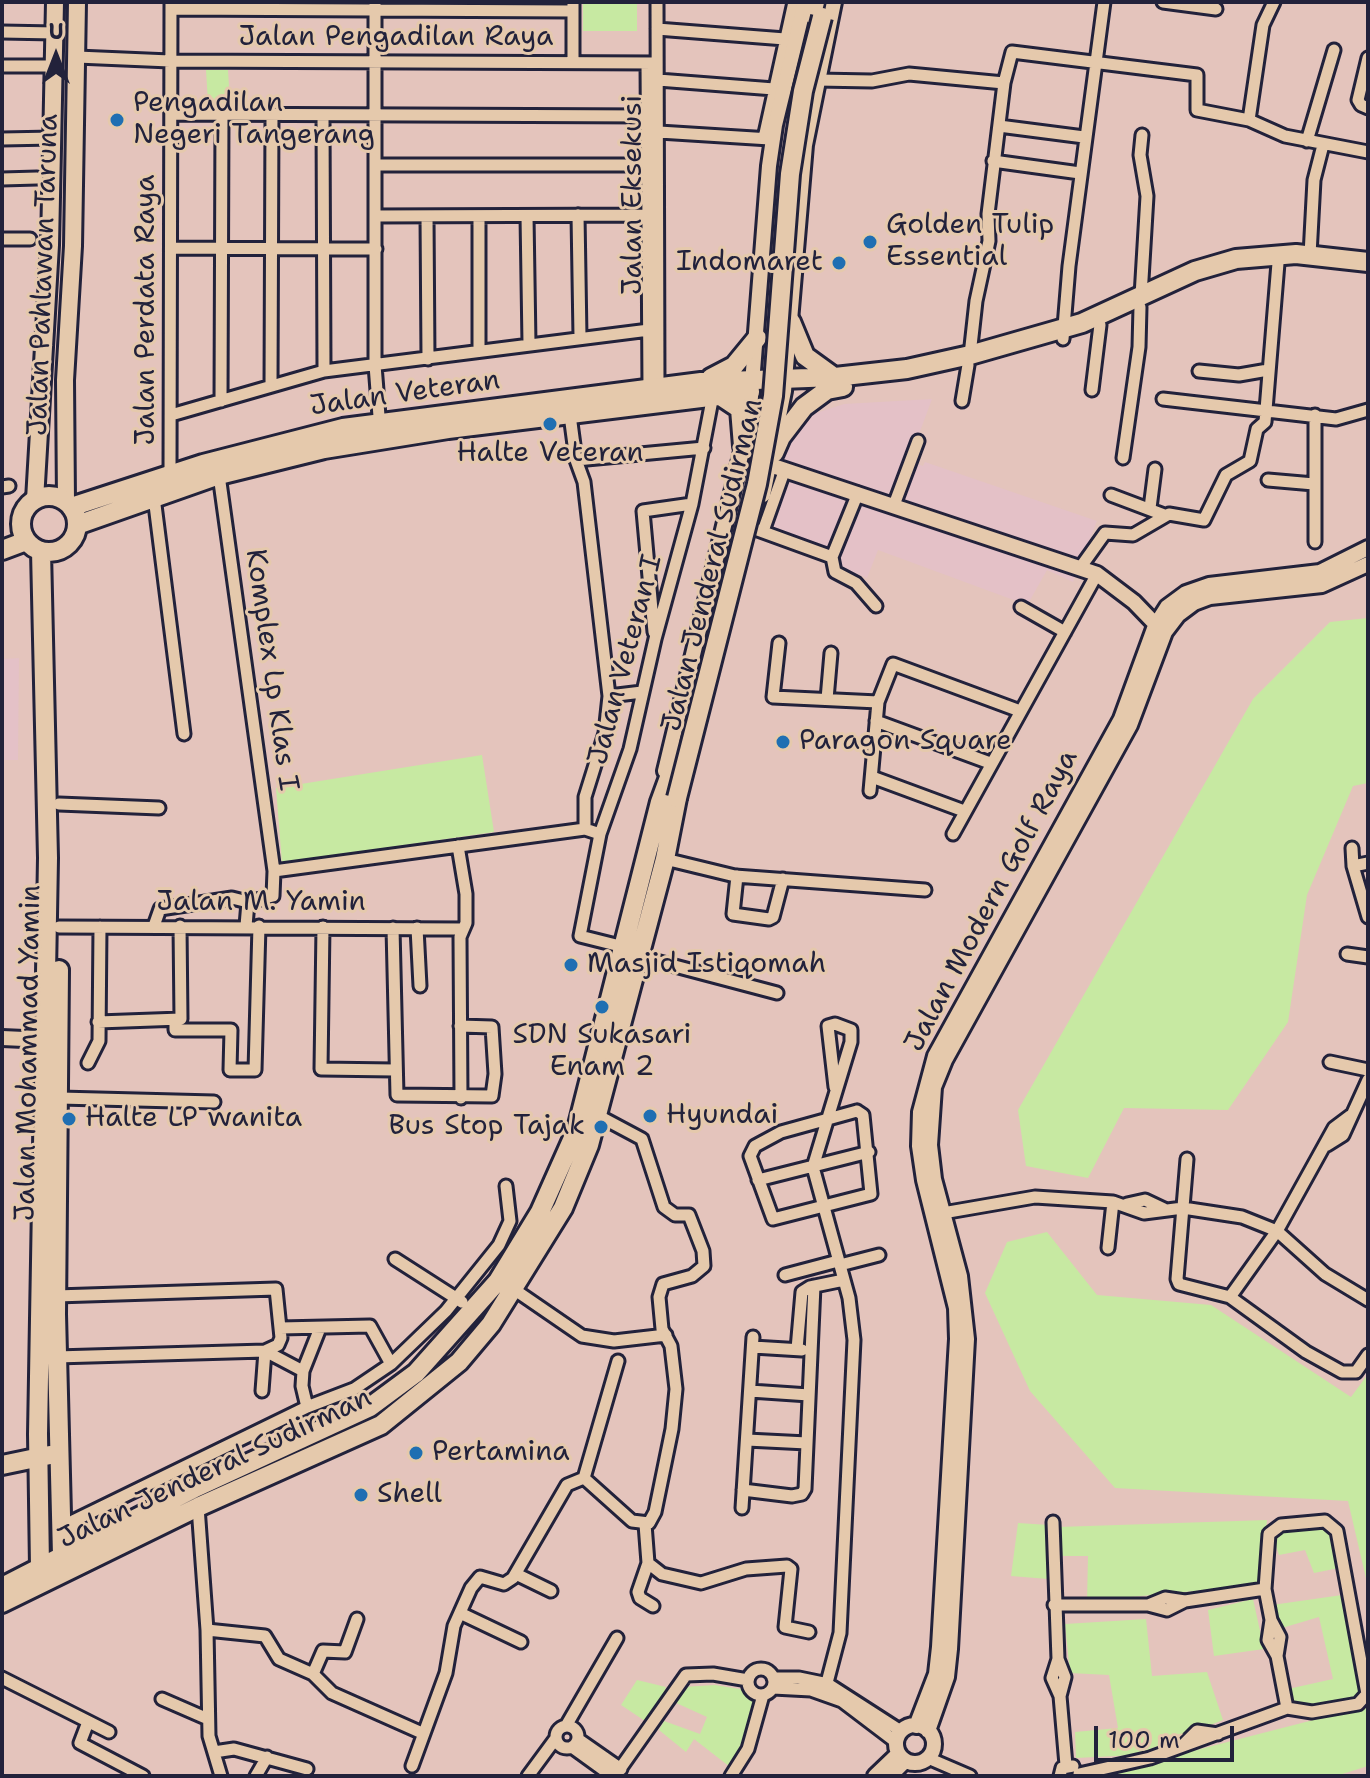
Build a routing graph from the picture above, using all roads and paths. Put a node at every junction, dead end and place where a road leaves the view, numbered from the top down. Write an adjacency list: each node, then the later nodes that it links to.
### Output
1 (55, 2): 18 (main road, Jalan Pahlawan Taruna)
2 (77, 2): 22 (main road, Jalan Pahlawan Taruna)
3 (657, 2): 16 (street, Jalan Eksekusi)
4 (794, 2): 19 (street)
5 (1104, 2): 23 (street)
6 (1163, 2): 15 (street)
7 (1274, 2): 41 (street)
8 (225, 5): 9 (street); 10 (street)
9 (275, 5): 11 (street)
10 (171, 6): 24 (street, Jalan Perdata Raya)
11 (324, 6): 12 (street)
12 (375, 6): 14 (street); 25 (street)
13 (819, 6): 31 (street, Jalan Jenderal Sudirman); 48 (street, Jalan Jenderal Sudirman); 156 (main road, Jalan Jenderal Sudirman, bridge)
14 (573, 7): 26 (street)
15 (1216, 9)
16 (657, 29): 19 (street); 27 (street, Jalan Eksekusi)
17 (2, 32): 18 (street)
18 (55, 33): 29 (main road, Jalan Pahlawan Taruna)
19 (785, 39): 33 (street)
20 (1334, 50): 49 (street)
21 (1368, 58): 34 (street)
22 (77, 60): 24 (street, Jalan Pengadilan Raya); 127 (main road, Jalan Pahlawan Taruna)
23 (1094, 60): 32 (street); 41 (street); 45 (street)
24 (170, 61): 25 (street, Jalan Pengadilan Raya); 35 (street, Jalan Perdata Raya)
25 (375, 62): 26 (street, Jalan Pengadilan Raya); 39 (street)
26 (573, 62): 27 (street, Jalan Pengadilan Raya)
27 (652, 63): 30 (street, Jalan Eksekusi); 40 (street, Jalan Eksekusi)
28 (2, 66): 29 (street)
29 (54, 66): 46 (main road, Jalan Pahlawan Taruna)
30 (658, 80): 33 (street); 43 (street, Jalan Eksekusi)
31 (817, 80): 32 (street); 76 (street, Jalan Jenderal Sudirman)
32 (1004, 83): 42 (street)
33 (774, 89): 48 (street)
34 (1368, 108)
35 (171, 114): 36 (street); 68 (street, Jalan Perdata Raya)
36 (222, 114): 37 (street); 69 (street)
37 (272, 114): 38 (street); 66 (street)
38 (323, 115): 39 (street); 67 (street)
39 (376, 115): 40 (street); 53 (street)
40 (649, 116): 54 (street, Jalan Eksekusi)
41 (1249, 120): 49 (street)
42 (999, 126): 45 (street); 52 (street)
43 (659, 132): 48 (street); 80 (street, Jalan Eksekusi)
44 (1142, 135): 77 (street)
45 (1084, 137): 55 (street)
46 (53, 138): 47 (street); 123 (main road, Jalan Pahlawan Taruna)
47 (2, 139)
48 (768, 139): 75 (street, Jalan Jenderal Sudirman)
49 (1307, 141): 50 (street)
50 (1323, 145): 51 (street); 71 (street)
51 (1368, 152)
52 (993, 161): 55 (street); 87 (street)
53 (376, 165): 54 (street); 60 (street)
54 (648, 165): 59 (street, Jalan Eksekusi)
55 (1080, 173): 81 (street)
56 (37, 178): 57 (street)
57 (2, 179)
58 (578, 215): 59 (street); 63 (street); 82 (street)
59 (648, 215): 80 (street, Jalan Eksekusi)
60 (376, 216): 61 (street); 70 (street)
61 (427, 216): 62 (street); 86 (street)
62 (479, 216): 63 (street); 85 (street)
63 (527, 216): 84 (street)
64 (2, 239): 65 (street)
65 (30, 239)
66 (272, 247): 67 (street); 69 (street); 94 (street)
67 (322, 247): 70 (street); 90 (street)
68 (172, 248): 69 (street); 105 (street, Jalan Perdata Raya)
69 (222, 248): 100 (street)
70 (376, 249): 88 (street)
71 (1310, 255): 72 (main road); 77 (main road)
72 (1368, 262)
73 (1278, 263): 74 (main road); 77 (main road); 89 (street)
74 (1368, 271)
75 (761, 282): 76 (street); 83 (street, Jalan Jenderal Sudirman)
76 (795, 284): 78 (street, Jalan Jenderal Sudirman)
77 (1141, 302): 79 (main road); 81 (main road); 112 (street)
78 (791, 322): 92 (main road); 93 (street, Jalan Jenderal Sudirman)
79 (1100, 325): 81 (main road); 97 (street)
80 (652, 329): 82 (street); 96 (street, Jalan Eksekusi)
81 (1064, 334): 87 (main road, Jalan Veteran)
82 (580, 337): 84 (street)
83 (757, 338): 95 (street, Jalan Jenderal Sudirman); 98 (main road)
84 (529, 344): 85 (street)
85 (479, 351): 86 (street)
86 (428, 359): 88 (street)
87 (969, 360): 92 (main road, Jalan Veteran); 101 (street)
88 (375, 365): 90 (street); 108 (street)
89 (1268, 370): 91 (street); 102 (street)
90 (324, 371): 94 (street)
91 (1199, 371)
92 (839, 382): 93 (main road, Jalan Veteran); 114 (main road)
93 (784, 385): 95 (main road, Jalan Veteran); 114 (street, Jalan Jenderal Sudirman)
94 (271, 386): 100 (street)
95 (754, 386): 98 (main road, Jalan Veteran); 111 (street, Jalan Jenderal Sudirman)
96 (654, 388): 98 (main road, Jalan Veteran); 104 (main road, Jalan Veteran)
97 (1092, 390)
98 (711, 391): 106 (main road, Jalan Veteran); 110 (street, Jalan Veteran I); 111 (main road)
99 (1163, 399): 102 (street)
100 (221, 401): 105 (street)
101 (962, 401)
102 (1264, 409): 107 (street); 128 (street)
103 (1368, 410): 107 (street)
104 (531, 412): 106 (main road, Jalan Veteran); 108 (main road, Jalan Veteran)
105 (171, 415): 116 (street, Jalan Perdata Raya)
106 (570, 415): 113 (street)
107 (1315, 415): 119 (street)
108 (380, 431): 116 (main road, Jalan Veteran); 117 (main road, Jalan Veteran)
109 (918, 441): 125 (street)
110 (704, 448): 113 (street); 124 (street, Jalan Veteran I)
111 (742, 451): 114 (street); 156 (street, Jalan Jenderal Sudirman)
112 (1123, 458)
113 (576, 460): 147 (street)
114 (776, 462): 120 (street); 130 (street, Jalan Jenderal Sudirman)
115 (1155, 469): 126 (street)
116 (170, 474): 127 (main road, Jalan Veteran)
117 (219, 475): 122 (main road, Jalan Veteran); 168 (street, Komplex Lp Klas I)
118 (1268, 480): 119 (street)
119 (1314, 484): 132 (street)
120 (858, 493): 125 (street); 135 (street)
121 (1111, 495): 126 (street)
122 (154, 497): 127 (main road, Jalan Veteran); 152 (street)
123 (35, 500): 127 (main road); 131 (main road)
124 (692, 504): 143 (street, Jalan Veteran I); 143 (street)
125 (894, 505): 137 (street)
126 (1150, 508): 128 (street)
127 (71, 511): 131 (main road)
128 (1164, 515): 137 (street)
129 (2, 530): 131 (main road)
130 (759, 530): 135 (street); 156 (street, Jalan Jenderal Sudirman)
131 (35, 542): 134 (main road); 157 (main road, Jalan Mohammad Yamin); 193 (main road, Jalan Mohammad Yamin)
132 (1315, 542)
133 (1368, 548): 141 (street, Jalan Modern Golf Raya)
134 (2, 550)
135 (832, 557): 139 (street)
136 (1368, 564): 141 (street, Jalan Modern Golf Raya)
137 (1080, 568): 138 (street)
138 (1097, 574): 141 (street); 142 (street)
139 (876, 606)
140 (1021, 607): 142 (street)
141 (1160, 629): 213 (street, Jalan Modern Golf Raya)
142 (1065, 632): 150 (street)
143 (655, 639): 146 (street, Jalan Veteran I)
144 (779, 643): 148 (street)
145 (831, 653): 148 (street)
146 (642, 692): 147 (street); 161 (street, Jalan Veteran I)
147 (609, 696): 160 (street)
148 (827, 699): 149 (street)
149 (878, 702): 150 (street); 151 (street)
150 (1020, 711): 153 (street)
151 (876, 721): 153 (street); 154 (street)
152 (184, 734)
153 (990, 763): 159 (street)
154 (872, 777): 155 (street); 159 (street)
155 (870, 791)
156 (669, 800): 165 (main road, Jalan Jenderal Sudirman); 184 (main road, Jalan Jenderal Sudirman)
157 (59, 804): 158 (street); 178 (main road, Jalan Mohammad Yamin)
158 (159, 808)
159 (964, 811): 162 (street)
160 (585, 829): 161 (street); 163 (street)
161 (600, 834): 184 (street, Jalan Veteran I)
162 (953, 834)
163 (458, 846): 168 (street); 183 (street)
164 (1352, 848): 167 (street)
165 (665, 859): 169 (street); 184 (main road, Jalan Jenderal Sudirman)
166 (1368, 863): 167 (street)
167 (1353, 866): 173 (street)
168 (272, 873): 172 (street)
169 (737, 876): 170 (street); 170 (street)
170 (783, 879): 171 (street)
171 (925, 890)
172 (248, 902): 174 (street); 176 (street)
173 (1368, 917)
174 (154, 926): 175 (street, Jalan M. Yamin); 179 (street, Jalan M. Yamin)
175 (180, 926): 176 (street, Jalan M. Yamin); 189 (street)
176 (246, 926): 177 (street, Jalan M. Yamin)
177 (259, 926): 180 (street, Jalan M. Yamin); 189 (street)
178 (59, 927): 179 (street, Jalan M. Yamin); 200 (main road, Jalan Mohammad Yamin)
179 (100, 927): 190 (street)
180 (323, 927): 181 (street, Jalan M. Yamin); 196 (street)
181 (393, 928): 182 (street, Jalan M. Yamin); 196 (street)
182 (417, 928): 183 (street, Jalan M. Yamin); 187 (street)
183 (463, 929): 191 (street)
184 (631, 951): 188 (street); 203 (main road, Jalan Jenderal Sudirman); 218 (main road, Jalan Jenderal Sudirman)
185 (1347, 954): 186 (street)
186 (1368, 957)
187 (420, 986)
188 (777, 993)
189 (175, 1021): 190 (street)
190 (98, 1022): 195 (street)
191 (460, 1026): 201 (street); 201 (street)
192 (2, 1038): 193 (street)
193 (46, 1040): 252 (main road, Jalan Mohammad Yamin)
194 (1330, 1062): 197 (street)
195 (88, 1063)
196 (394, 1070): 201 (street)
197 (1368, 1070)
198 (1368, 1080): 214 (street)
199 (835, 1087): 199 (street); 204 (street)
200 (60, 1098): 202 (street); 225 (main road, Jalan Mohammad Yamin)
201 (461, 1098)
202 (214, 1102)
203 (597, 1115): 224 (main road, Jalan Jenderal Sudirman); 232 (street)
204 (825, 1123): 205 (street); 207 (street); 208 (street)
205 (869, 1152): 207 (street); 212 (street)
206 (1187, 1159): 211 (street)
207 (813, 1167): 208 (street); 212 (street)
208 (758, 1180): 212 (street)
209 (506, 1186): 215 (street)
210 (1113, 1202): 211 (street); 213 (street); 216 (street)
211 (1183, 1208): 214 (street); 226 (street)
212 (824, 1209): 220 (street)
213 (938, 1213): 293 (street, Jalan Modern Golf Raya)
214 (1277, 1231): 226 (street); 228 (street)
215 (499, 1245): 218 (street); 227 (street)
216 (1108, 1248)
217 (879, 1255): 220 (street)
218 (515, 1256): 229 (main road, Jalan Jenderal Sudirman)
219 (395, 1259): 227 (street)
220 (839, 1263): 221 (street); 222 (street)
221 (785, 1275)
222 (844, 1280): 223 (street); 284 (street)
223 (814, 1286): 233 (street); 234 (street)
224 (515, 1290): 232 (street); 258 (main road, Jalan Jenderal Sudirman)
225 (56, 1296): 230 (street); 237 (main road, Jalan Mohammad Yamin)
226 (1230, 1297): 236 (street)
227 (456, 1298): 229 (street); 239 (street)
228 (1368, 1300)
229 (475, 1309): 243 (main road, Jalan Jenderal Sudirman)
230 (280, 1328): 231 (street); 235 (street)
231 (320, 1328): 239 (street); 240 (street)
232 (666, 1335): 262 (street)
233 (797, 1349): 234 (street); 244 (street)
234 (811, 1350): 245 (street)
235 (265, 1351): 237 (street); 240 (street); 242 (street)
236 (1368, 1355)
237 (56, 1357): 250 (main road, Jalan Mohammad Yamin)
238 (618, 1361): 255 (street)
239 (391, 1364): 241 (street)
240 (303, 1371): 246 (street)
241 (379, 1373): 243 (street); 246 (street)
242 (262, 1391)
243 (394, 1391): 253 (main road, Jalan Jenderal Sudirman)
244 (750, 1391): 245 (street); 247 (street)
245 (809, 1395): 248 (street)
246 (307, 1407): 249 (street)
247 (747, 1440): 248 (street); 256 (street)
248 (807, 1443): 256 (street)
249 (232, 1445): 253 (street); 254 (street)
250 (59, 1448): 252 (main road); 261 (main road, Jalan Mohammad Yamin)
251 (2, 1452): 252 (main road)
252 (20, 1461): 263 (main road, Jalan Mohammad Yamin)
253 (243, 1466): 257 (main road, Jalan Jenderal Sudirman)
254 (172, 1475): 257 (street); 264 (street)
255 (584, 1478): 262 (street); 267 (street)
256 (743, 1490): 259 (street)
257 (181, 1495): 264 (main road, Jalan Jenderal Sudirman)
258 (198, 1507): 271 (main road, Jalan Jenderal Sudirman); 276 (street)
259 (742, 1508)
260 (1053, 1522): 272 (street)
261 (60, 1523): 263 (main road); 264 (main road, Jalan Mohammad Yamin)
262 (645, 1524): 265 (street)
263 (38, 1529): 266 (main road, Jalan Mohammad Yamin)
264 (66, 1553): 266 (main road, Jalan Jenderal Sudirman)
265 (648, 1563): 273 (street); 277 (street)
266 (40, 1567): 268 (main road, Jalan Jenderal Sudirman)
267 (516, 1574): 270 (street); 274 (street)
268 (2, 1587)
269 (1265, 1589): 272 (street); 286 (street); 286 (street)
270 (551, 1591)
271 (2, 1603)
272 (1054, 1605): 298 (street)
273 (653, 1606)
274 (460, 1613): 279 (street); 291 (street)
275 (357, 1619): 280 (street)
276 (207, 1630): 280 (street); 287 (street)
277 (809, 1632)
278 (617, 1638): 289 (street)
279 (521, 1642)
280 (313, 1674): 291 (street)
281 (2, 1678): 288 (street)
282 (748, 1684): 283 (street); 283 (street); 301 (street)
283 (770, 1687): 284 (street); 307 (street)
284 (826, 1689): 293 (street)
285 (162, 1699): 287 (street)
286 (1287, 1708): 302 (street)
287 (208, 1719): 295 (street)
288 (88, 1722): 290 (street); 303 (street)
289 (566, 1726): 292 (street); 294 (street)
290 (109, 1732)
291 (422, 1733): 299 (street)
292 (556, 1738): 294 (street); 306 (street)
293 (907, 1741): 297 (street); 297 (street); 308 (street, Jalan Modern Golf Raya); 309 (street, Jalan Modern Golf Raya)
294 (575, 1743): 301 (street)
295 (214, 1752): 296 (street); 304 (street)
296 (267, 1757): 300 (street); 305 (street)
297 (928, 1758): 310 (street)
298 (1066, 1765): 302 (street); 311 (street)
299 (412, 1766)
300 (307, 1769)
301 (616, 1774)
302 (1078, 1775)
303 (143, 1776)
304 (221, 1776)
305 (256, 1776)
306 (528, 1776)
307 (731, 1776)
308 (875, 1776)
309 (890, 1776)
310 (970, 1776)
311 (1060, 1776)

